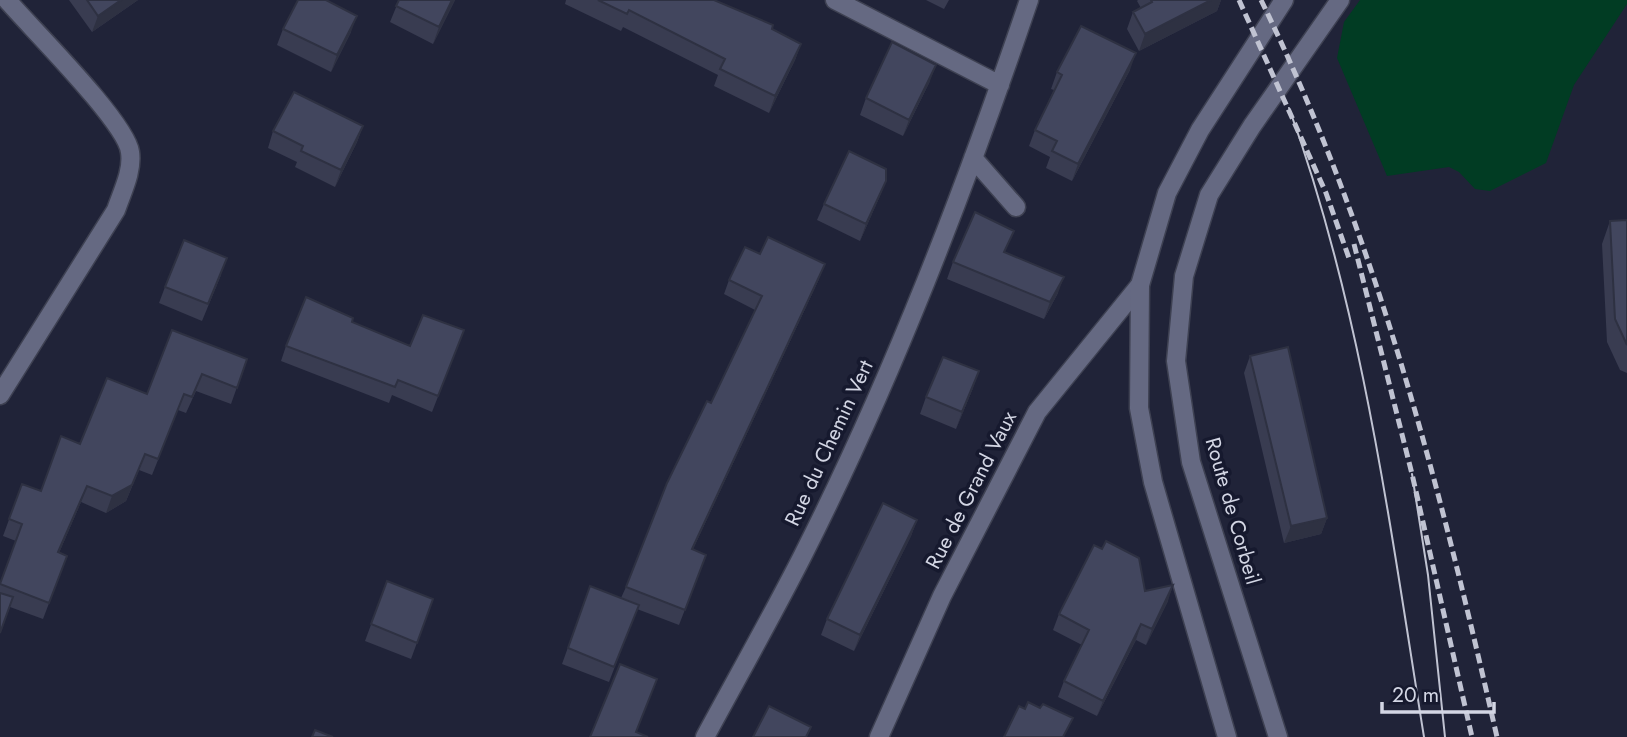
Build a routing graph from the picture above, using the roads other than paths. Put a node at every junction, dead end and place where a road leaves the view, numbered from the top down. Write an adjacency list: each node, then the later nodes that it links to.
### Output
1 (7, 0): 10 (street)
2 (835, 0): 6 (street)
3 (1029, 0): 6 (street, Rue du Chemin Vert)
4 (1284, 0): 9 (street)
5 (1340, 0): 14 (street, Route de Corbeil)
6 (1000, 85): 7 (street, Rue du Chemin Vert)
7 (973, 158): 8 (street); 11 (street, Rue du Chemin Vert)
8 (1016, 207)
9 (1140, 285): 12 (street, Rue de Grand Vaux); 13 (street)
10 (0, 395)
11 (705, 737)
12 (879, 737)
13 (1227, 737)
14 (1278, 737)

